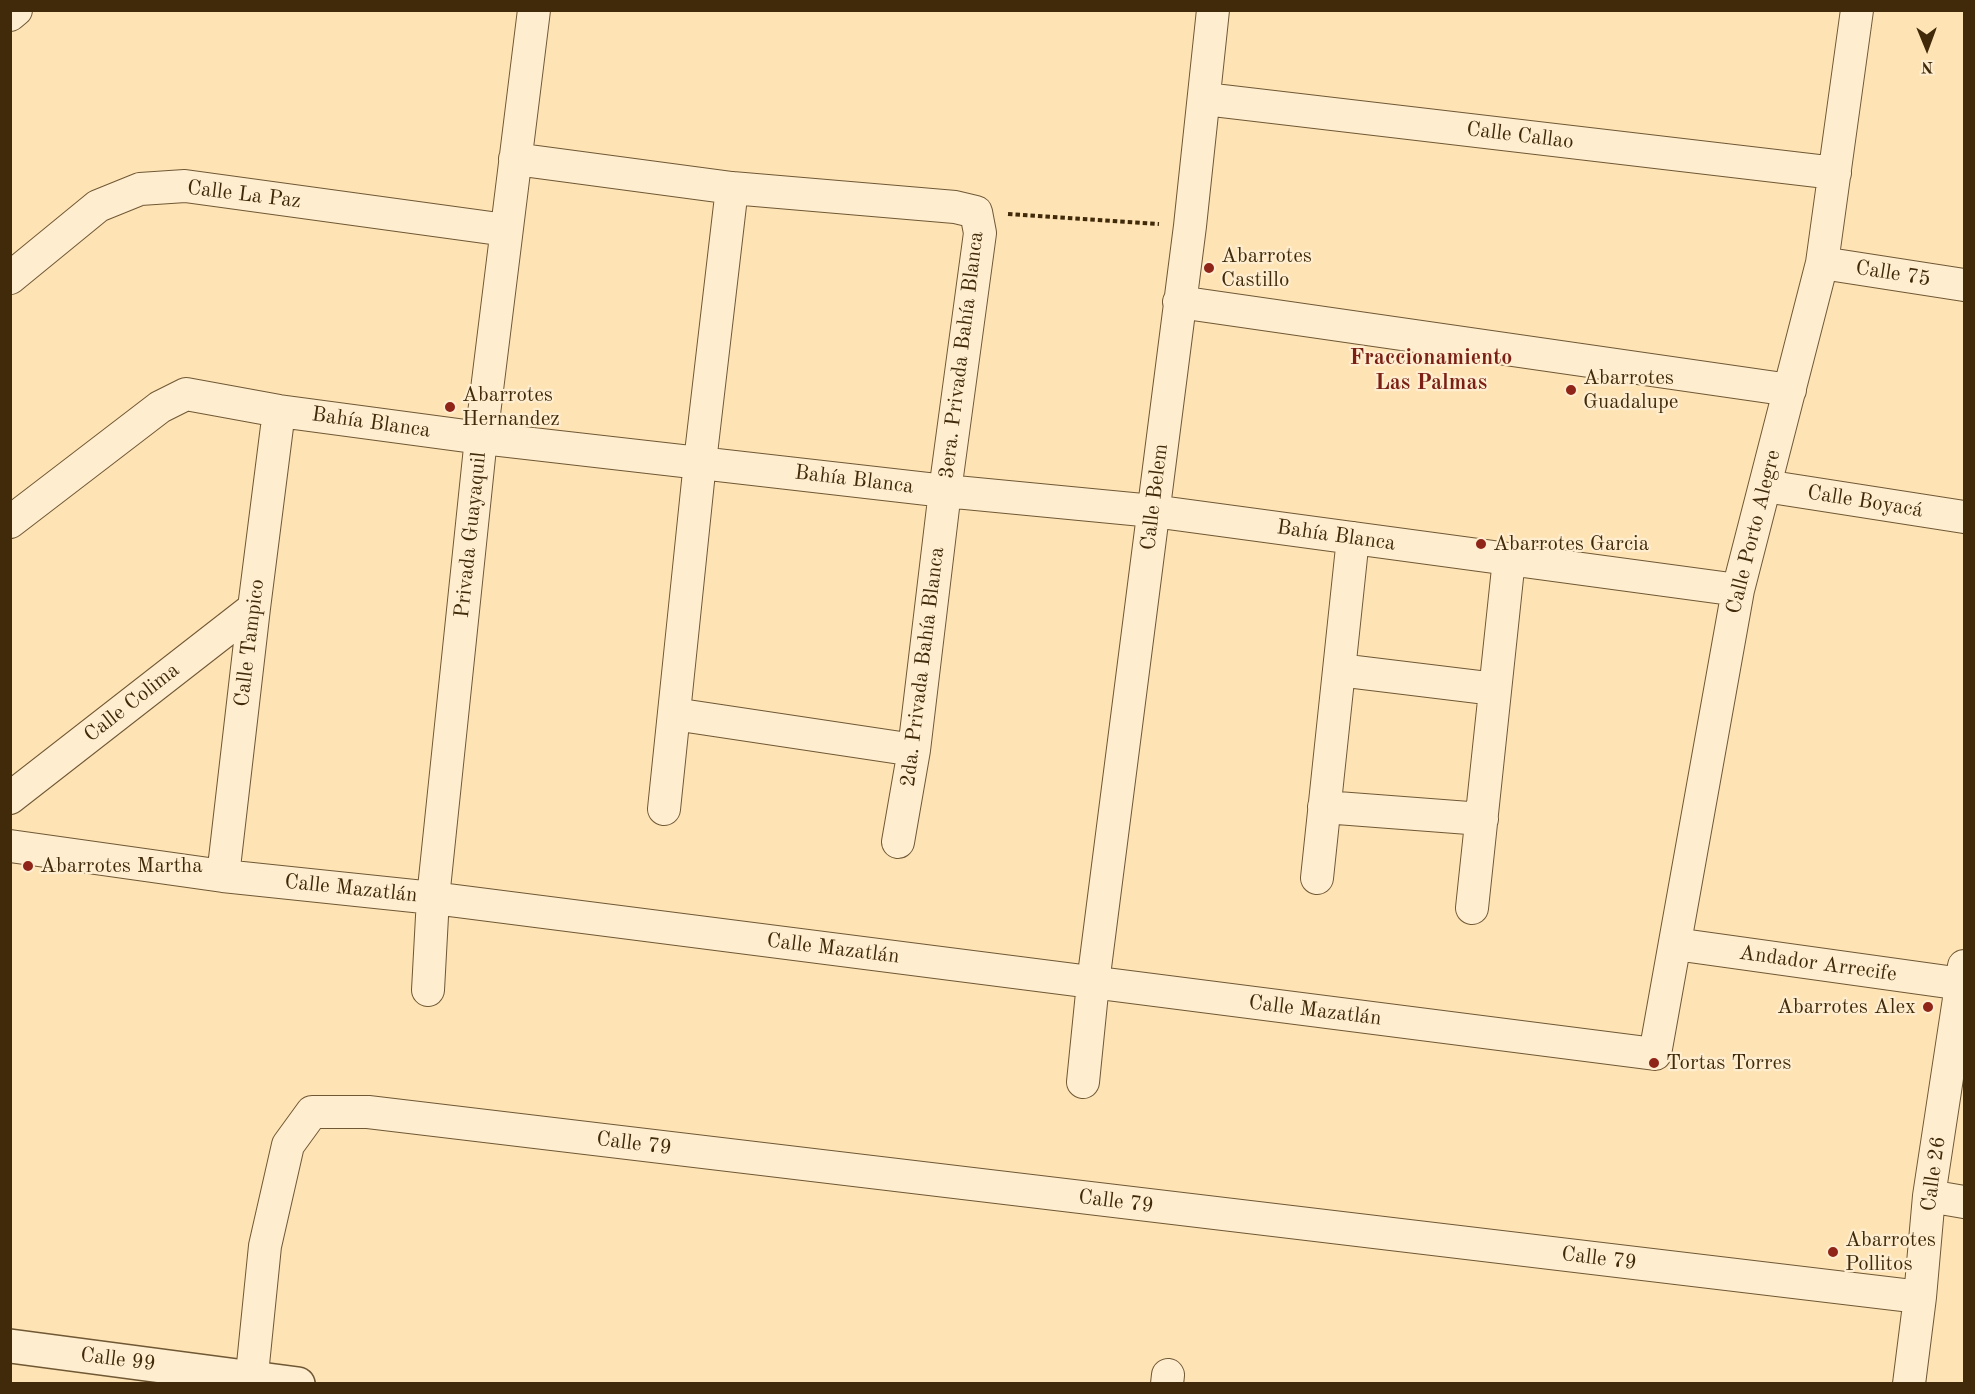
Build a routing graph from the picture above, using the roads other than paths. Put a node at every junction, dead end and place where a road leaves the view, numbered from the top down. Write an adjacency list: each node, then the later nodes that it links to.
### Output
1 (16, 10): 5 (street)
2 (1214, 10): 6 (street, Calle Belem)
3 (1857, 10): 8 (street, Calle Porto Alegre)
4 (525, 12): 7 (street, Privada Guayaquil)
5 (10, 15)
6 (1205, 99): 8 (street, Calle Callao); 14 (street, Calle Belem)
7 (515, 159): 9 (street, 3era. Privada Bahía Blanca); 10 (street, Privada Guayaquil)
8 (1835, 173): 11 (street, Calle Porto Alegre)
9 (732, 188): 18 (street); 20 (street, 3era. Privada Bahía Blanca)
10 (506, 230): 12 (street, Calle La Paz); 17 (street, Privada Guayaquil)
11 (1822, 262): 13 (street, Calle 75); 15 (street, Calle Porto Alegre)
12 (10, 279)
13 (1965, 285)
14 (1179, 302): 15 (street); 21 (street, Calle Belem)
15 (1790, 390): 19 (street, Calle Porto Alegre)
16 (279, 411): 17 (street, Bahía Blanca); 23 (street, Bahía Blanca); 27 (street, Calle Tampico)
17 (481, 438): 18 (street, Bahía Blanca); 40 (street, Privada Guayaquil)
18 (700, 462): 20 (street, Bahía Blanca); 30 (street)
19 (1765, 486): 22 (street, Calle Boyacá); 26 (street, Calle Porto Alegre)
20 (945, 491): 21 (street, Bahía Blanca); 31 (street, 2da. Privada Bahía Blanca)
21 (1153, 511): 24 (street, Bahía Blanca); 44 (street, Calle Belem)
22 (1965, 517)
23 (10, 522)
24 (1353, 538): 25 (street, Bahía Blanca); 28 (street)
25 (1509, 559): 26 (street, Bahía Blanca); 29 (street)
26 (1738, 590): 42 (street, Calle Porto Alegre)
27 (254, 608): 32 (street, Calle Colima); 38 (street, Calle Tampico)
28 (1339, 670): 29 (street); 33 (street)
29 (1496, 689): 35 (street)
30 (674, 714): 31 (street); 34 (street)
31 (914, 750): 36 (street, 2da. Privada Bahía Blanca)
32 (10, 798)
33 (1324, 807): 35 (street); 39 (street)
34 (664, 809)
35 (1482, 819): 41 (street)
36 (898, 842)
37 (10, 846): 38 (street, Calle Mazatlán)
38 (223, 876): 40 (street, Calle Mazatlán)
39 (1317, 878)
40 (433, 898): 44 (street, Calle Mazatlán); 45 (street, Privada Guayaquil)
41 (1472, 908)
42 (1674, 944): 43 (street, Andador Arrecife); 46 (street, Calle Porto Alegre)
43 (1963, 975): 48 (street, Calle 26)
44 (1093, 983): 46 (street, Calle Mazatlán); 47 (street, Calle Belem)
45 (428, 990)
46 (1655, 1054)
47 (1083, 1082)
48 (1929, 1196): 49 (street); 50 (street, Calle 26)
49 (1965, 1202)
50 (1920, 1297): 52 (street, Calle 79); 54 (street, Calle 26)
51 (10, 1346): 52 (street, Calle 99)
52 (251, 1380): 53 (street, Calle 99)
53 (298, 1383)
54 (1909, 1383)

